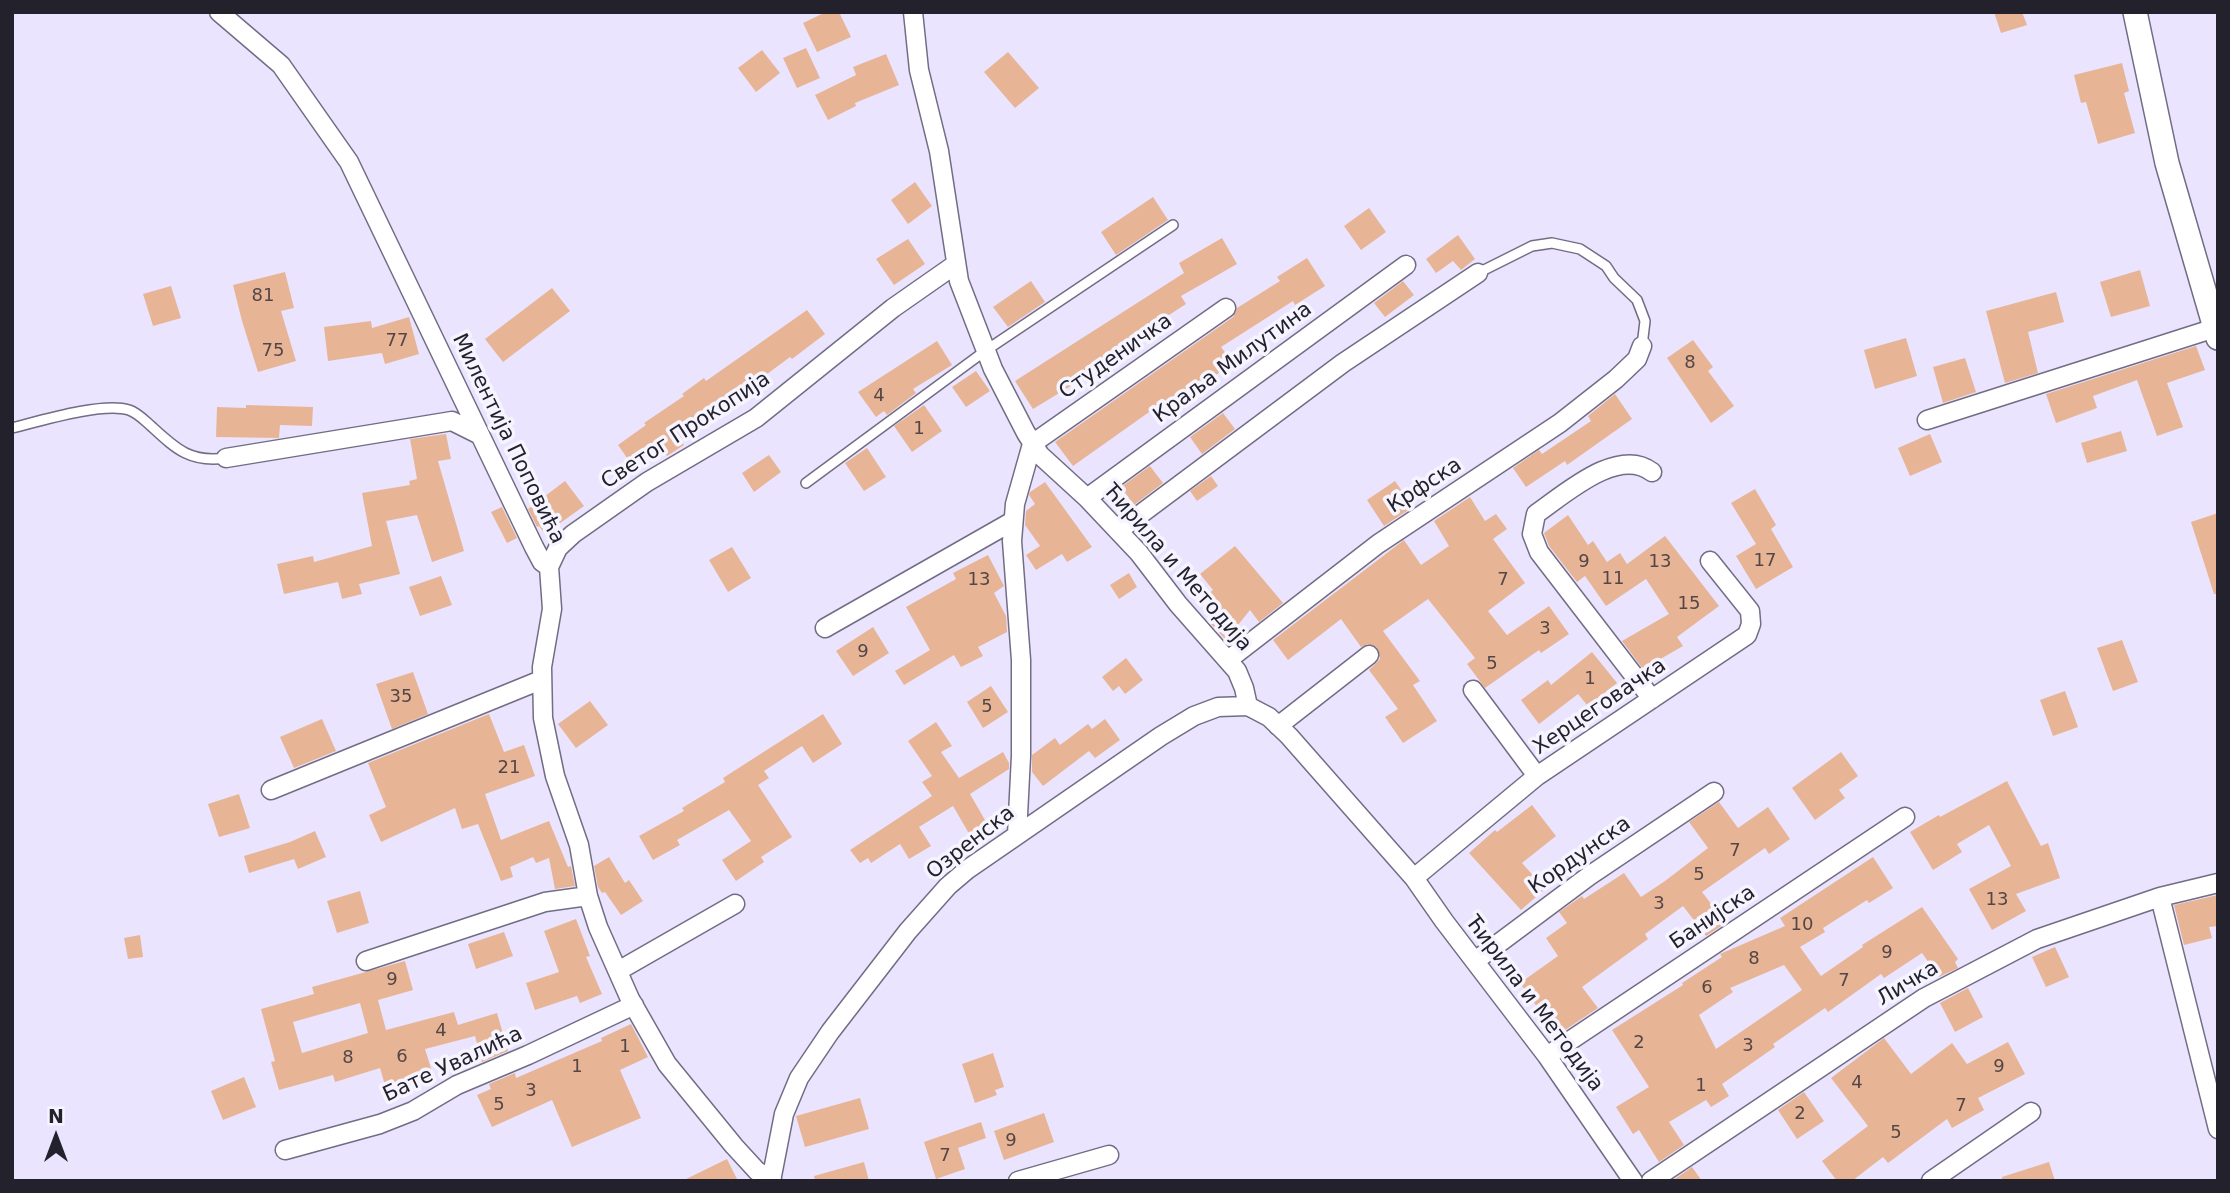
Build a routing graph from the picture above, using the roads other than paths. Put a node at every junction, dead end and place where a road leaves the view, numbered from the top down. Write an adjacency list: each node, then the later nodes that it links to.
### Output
1 (219, 12): 14 (street, Милентија Поповића)
2 (913, 12): 5 (street, Ћирила и Методија)
3 (2135, 12): 9 (main road)
4 (1173, 225): 11 (lane)
5 (956, 264): 11 (street, Ћирила и Методија); 23 (street, Светог Прокопија)
6 (1406, 265): 19 (street, Краља Милутина)
7 (1478, 273): 10 (lane); 21 (street)
8 (1226, 308): 15 (street, Студеничка)
9 (2216, 333): 12 (street)
10 (1642, 346): 26 (street, Крфска)
11 (985, 351): 15 (street, Ћирила и Методија); 18 (lane)
12 (1927, 420)
13 (12, 428): 16 (lane)
14 (478, 433): 16 (street); 23 (street, Милентија Поповића)
15 (1032, 444): 19 (street, Ћирила и Методија); 20 (street)
16 (226, 458)
17 (1652, 472): 29 (street)
18 (806, 483)
19 (1087, 498): 21 (street, Ћирила и Методија)
20 (1013, 521): 24 (street); 36 (street)
21 (1118, 531): 26 (street, Ћирила и Методија)
22 (1710, 561): 29 (street, Херцеговачка)
23 (550, 567): 27 (street, Милентија Поповића)
24 (825, 628)
25 (1369, 655): 31 (street)
26 (1227, 660): 30 (street, Ћирила и Методија)
27 (541, 680): 33 (street); 39 (street, Милентија Поповића)
28 (1473, 690): 32 (street)
29 (1652, 699): 32 (street, Херцеговачка)
30 (1248, 706): 31 (street, Ћирила и Методија); 36 (street, Озренска)
31 (1278, 726): 37 (street, Ћирила и Методија)
32 (1537, 776): 37 (street, Херцеговачка)
33 (271, 790)
34 (1714, 792): 43 (street, Кордунска)
35 (1905, 817): 46 (street, Банијска)
36 (1017, 835): 51 (street, Озренска)
37 (1414, 878): 43 (street, Ћирила и Методија)
38 (2218, 883): 40 (street, Личка)
39 (588, 896): 42 (street); 44 (street, Милентија Поповића)
40 (2160, 897): 48 (street); 54 (street, Личка)
41 (735, 904): 44 (street)
42 (366, 961)
43 (1475, 961): 46 (street, Ћирила и Методија)
44 (618, 971): 45 (street, Милентија Поповића)
45 (634, 1005): 49 (street, Бате Увалића); 51 (street, Милентија Поповића)
46 (1547, 1056): 53 (street, Ћирила и Методија)
47 (2031, 1112): 55 (street)
48 (2218, 1129)
49 (285, 1150)
50 (1110, 1155): 52 (street)
51 (771, 1180)
52 (1018, 1181)
53 (1633, 1181)
54 (1651, 1181)
55 (1931, 1181)

